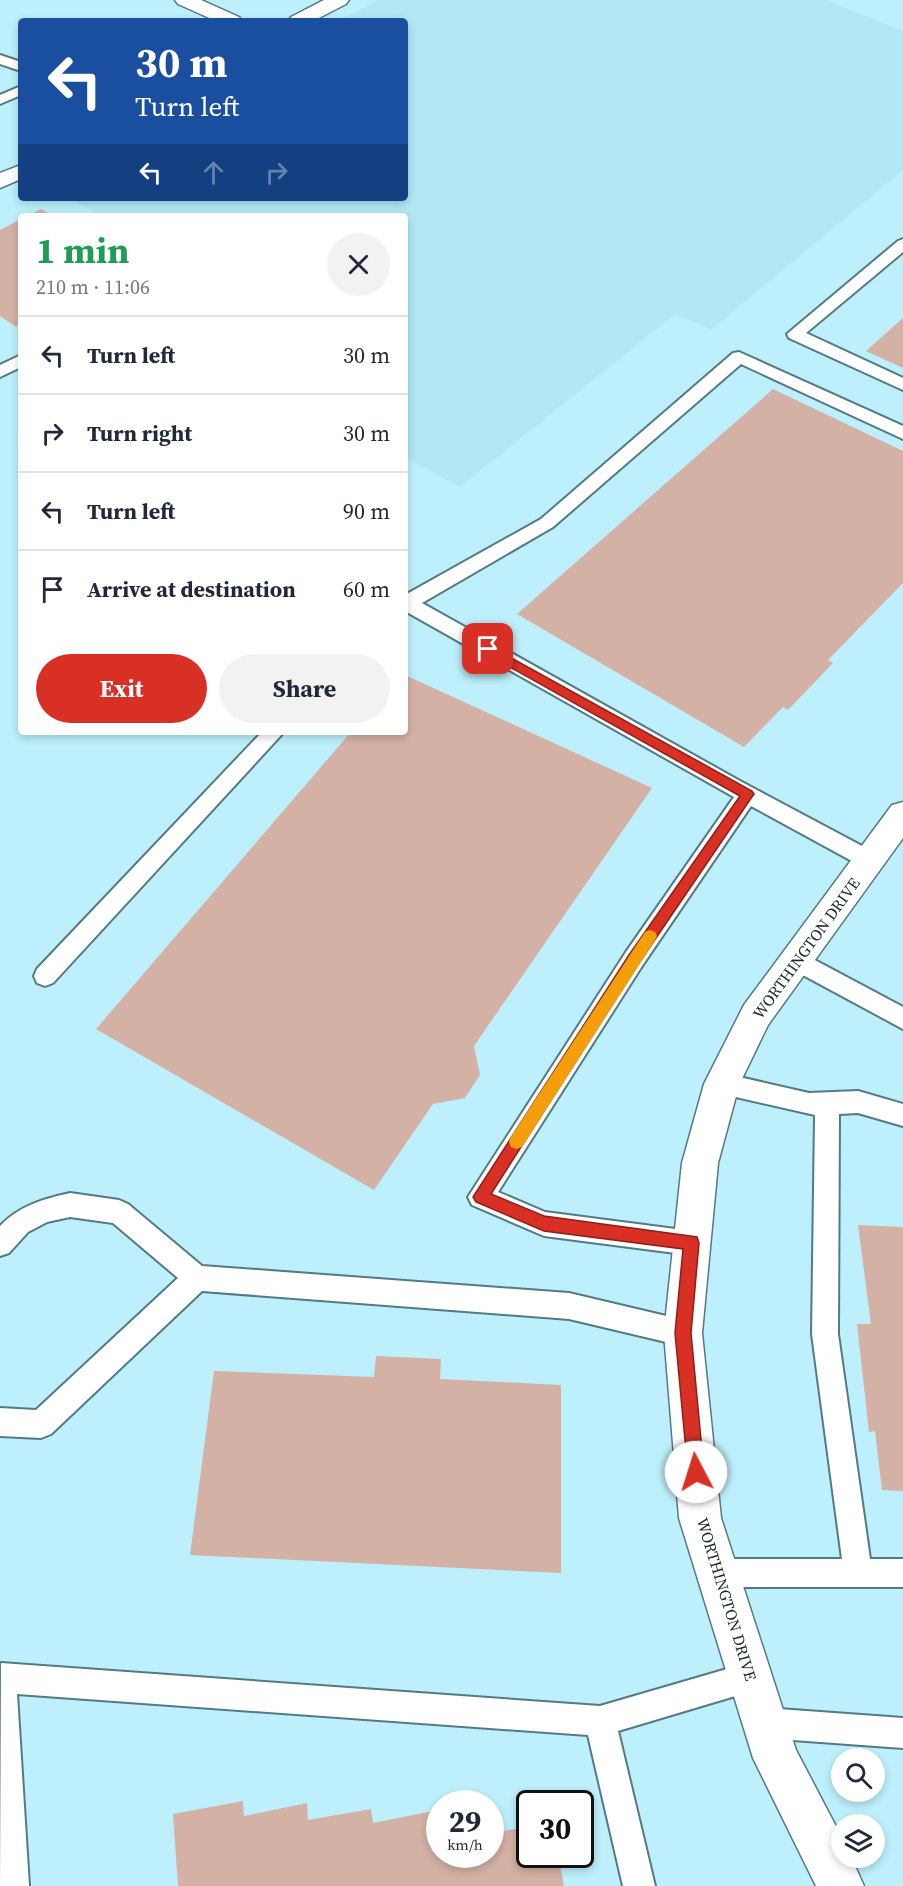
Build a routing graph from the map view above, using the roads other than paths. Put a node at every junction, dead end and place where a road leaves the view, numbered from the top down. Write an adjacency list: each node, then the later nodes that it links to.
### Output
1 (185, 0): 3 (street)
2 (339, 0): 4 (street)
3 (225, 18)
4 (304, 18)
5 (0, 59): 6 (lane)
6 (18, 66)
7 (18, 91): 8 (lane)
8 (0, 100)
9 (18, 172): 10 (street)
10 (0, 181)
11 (903, 244): 14 (lane)
12 (18, 362): 13 (lane)
13 (0, 372)
14 (903, 385)
15 (903, 433): 16 (lane)
16 (408, 602)
17 (408, 606): 19 (lane)
18 (271, 735): 23 (lane)
19 (748, 794): 21 (lane); 28 (lane)
20 (903, 814): 21 (street, WORTHINGTON DRIVE)
21 (869, 860): 22 (street, WORTHINGTON DRIVE)
22 (796, 960): 24 (lane); 25 (street, WORTHINGTON DRIVE)
23 (45, 976)
24 (903, 1019)
25 (722, 1084): 26 (lane); 28 (street, WORTHINGTON DRIVE)
26 (827, 1103): 27 (lane); 34 (lane)
27 (903, 1115)
28 (691, 1243): 31 (street, WORTHINGTON DRIVE)
29 (0, 1244): 30 (lane)
30 (197, 1278): 31 (lane); 32 (lane)
31 (683, 1333): 33 (street, WORTHINGTON DRIVE)
32 (0, 1422)
33 (717, 1573): 34 (lane); 36 (street, WORTHINGTON DRIVE)
34 (858, 1573): 35 (lane)
35 (903, 1573)
36 (751, 1677): 37 (lane); 38 (street, WORTHINGTON DRIVE)
37 (600, 1721): 40 (lane); 41 (lane)
38 (765, 1723): 39 (lane); 42 (street, WORTHINGTON DRIVE)
39 (903, 1733)
40 (13, 1886)
41 (639, 1886)
42 (841, 1886)

